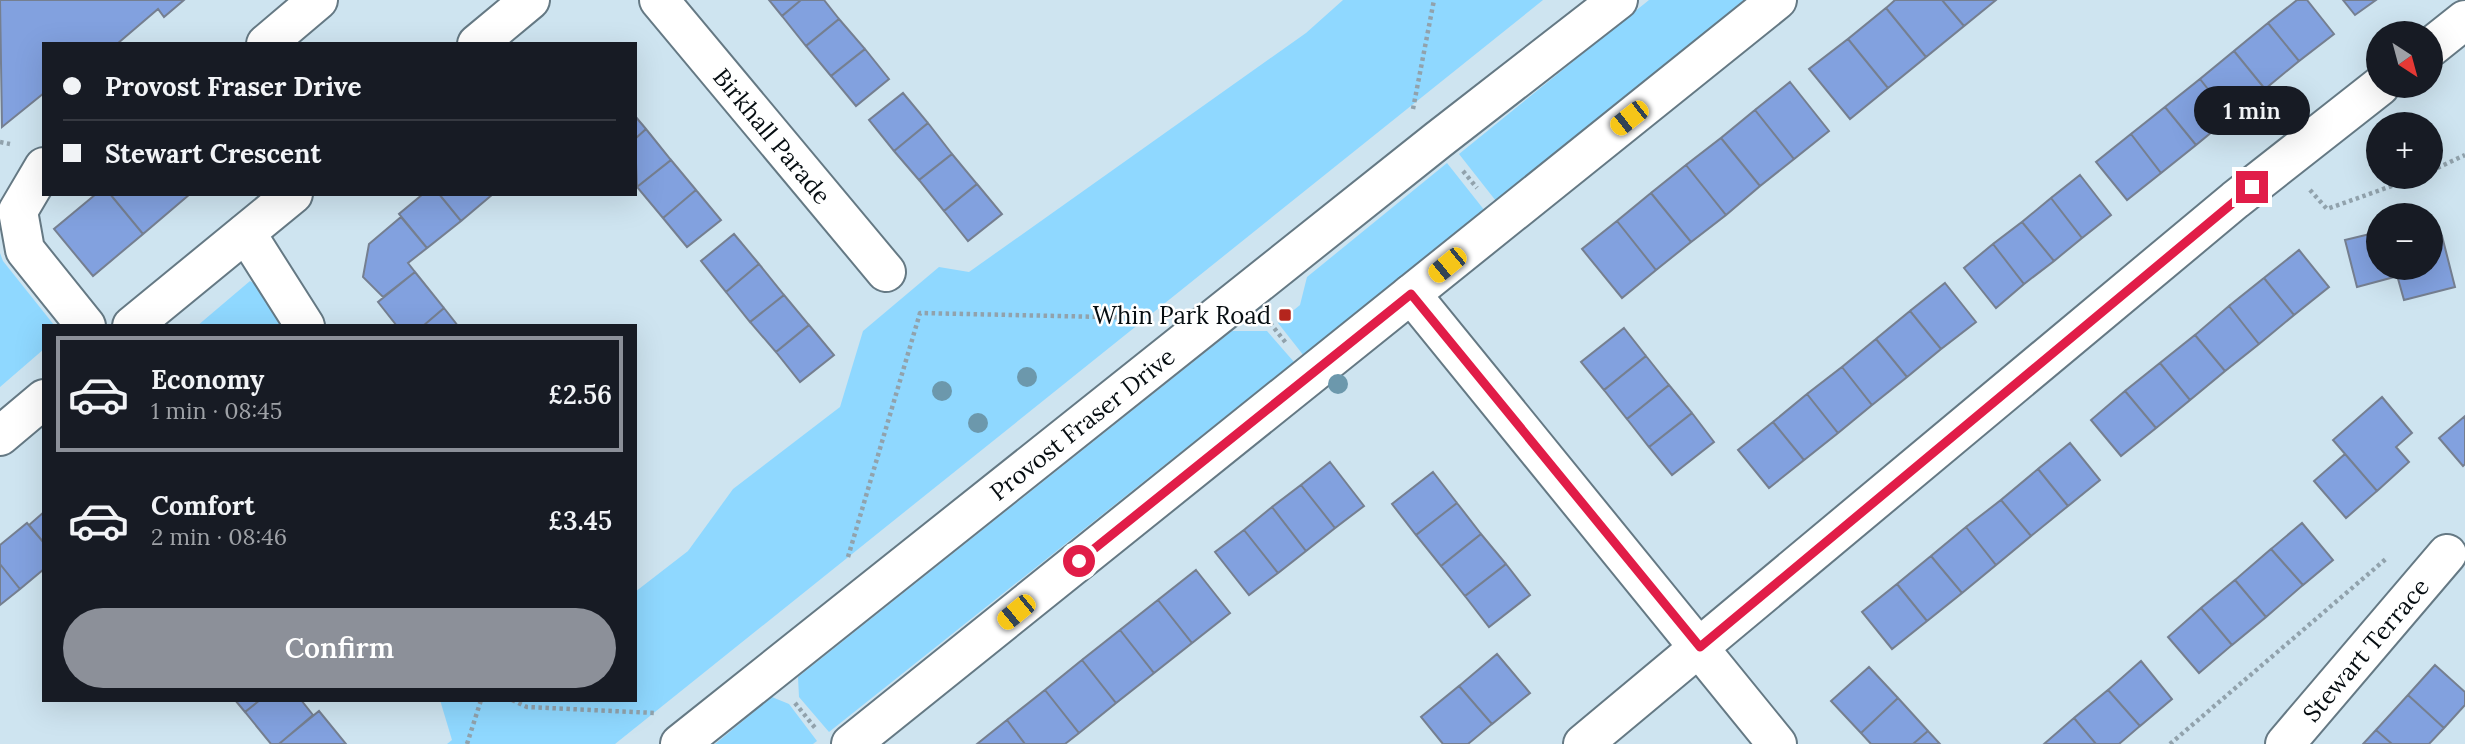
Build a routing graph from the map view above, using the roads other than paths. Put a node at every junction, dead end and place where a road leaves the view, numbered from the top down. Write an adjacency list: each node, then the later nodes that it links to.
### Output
1 (318, 0): 8 (street)
2 (530, 0): 9 (street)
3 (659, 0): 14 (street, Birkhall Parade)
4 (1618, 0): 23 (street, Provost Fraser Drive)
5 (1777, 0): 15 (street)
6 (2465, 20): 7 (street)
7 (2443, 37)
8 (268, 42)
9 (479, 42)
10 (2366, 97): 22 (street)
11 (42, 170): 16 (street)
12 (291, 196): 13 (street)
13 (246, 233): 17 (street); 18 (street)
14 (886, 272)
15 (1411, 294): 22 (street); 24 (street)
16 (84, 324)
17 (134, 324)
18 (304, 324)
19 (42, 401): 20 (street)
20 (0, 436)
21 (2447, 554): 27 (street, Stewart Terrace)
22 (1700, 647): 25 (street); 26 (street)
23 (669, 730)
24 (835, 738)
25 (1583, 744)
26 (1777, 744)
27 (2285, 744)

